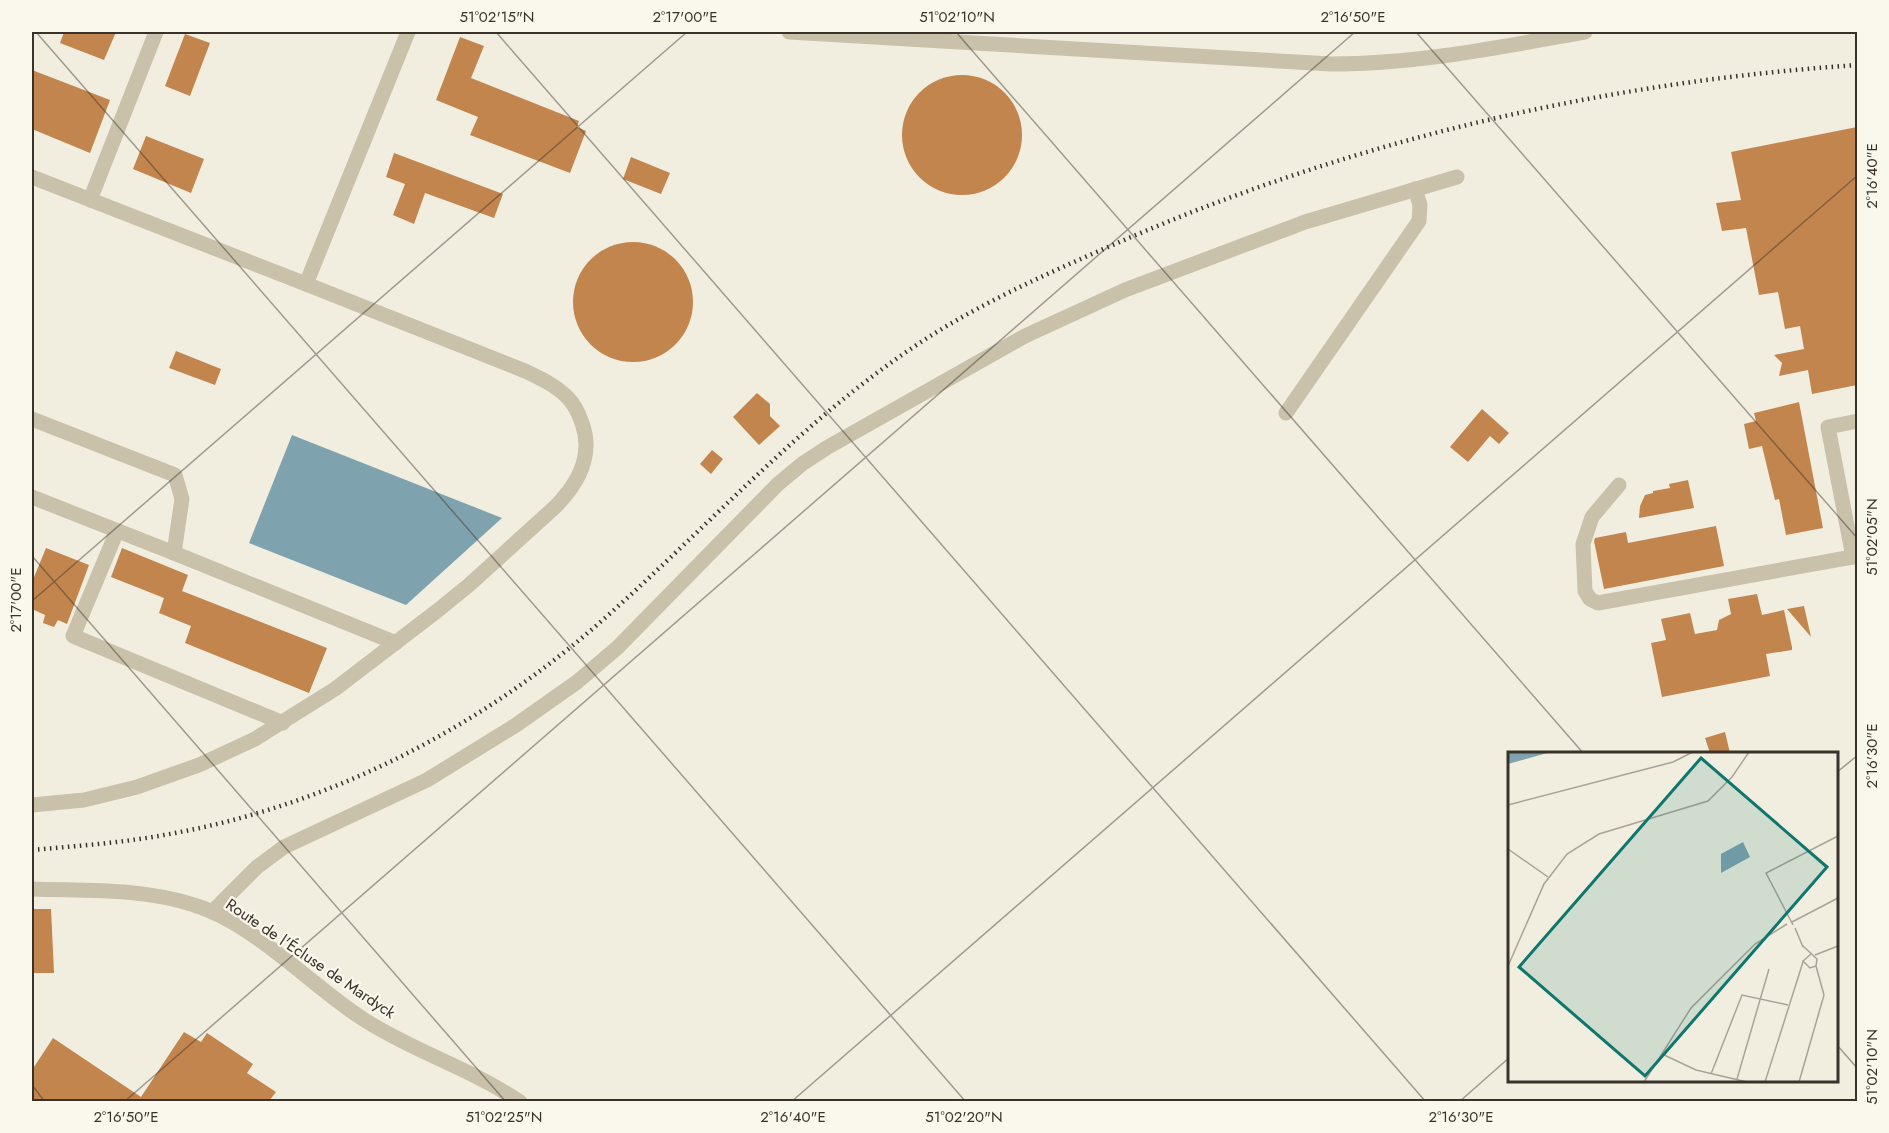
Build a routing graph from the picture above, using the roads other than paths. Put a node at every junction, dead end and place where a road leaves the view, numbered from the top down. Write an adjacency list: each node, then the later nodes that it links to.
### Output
1 (156, 32): 8 (street)
2 (408, 32): 9 (street)
3 (789, 32): 4 (street)
4 (1585, 32)
5 (32, 177): 8 (street)
6 (1457, 177): 7 (street)
7 (1415, 189): 10 (street); 22 (street)
8 (90, 200): 9 (street)
9 (306, 284): 18 (street)
10 (1286, 413)
11 (32, 419): 16 (street)
12 (1857, 421): 17 (street)
13 (1619, 485): 17 (street)
14 (32, 497): 15 (street)
15 (117, 531): 16 (street); 19 (street)
16 (174, 553): 18 (street)
17 (1855, 557)
18 (396, 643): 19 (street)
19 (283, 723): 20 (street)
20 (32, 805)
21 (32, 889): 22 (street, Route de l'Écluse de Mardyck)
22 (212, 912): 23 (street, Route de l'Écluse de Mardyck)
23 (520, 1101)

